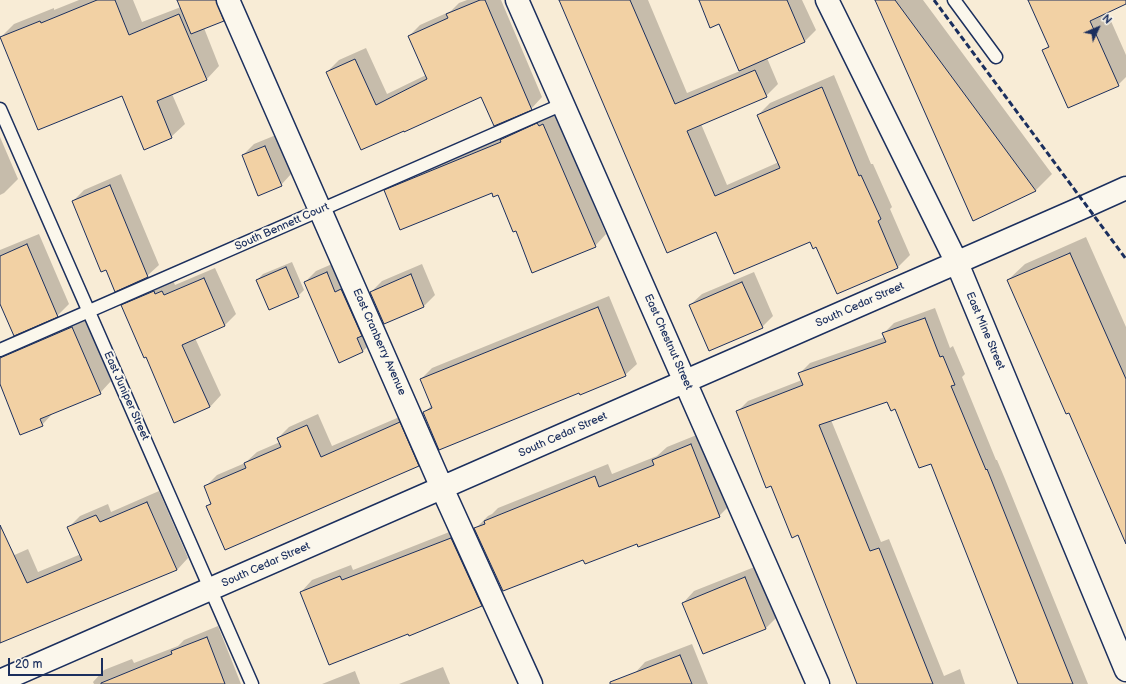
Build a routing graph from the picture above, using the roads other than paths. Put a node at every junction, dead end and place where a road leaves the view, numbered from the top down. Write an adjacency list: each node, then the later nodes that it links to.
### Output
1 (228, 0): 9 (street, East Cranberry Avenue)
2 (518, 0): 6 (street, East Chestnut Street)
3 (827, 0): 10 (street, East Mine Street)
4 (954, 0): 5 (lane)
5 (996, 56)
6 (563, 104): 9 (lane, South Bennett Court); 13 (street, East Chestnut Street)
7 (0, 109): 11 (lane, East Juniper Street)
8 (1126, 188): 10 (street, South Cedar Street)
9 (320, 210): 11 (lane, South Bennett Court); 14 (street, East Cranberry Avenue)
10 (957, 263): 13 (street, South Cedar Street); 16 (street, East Mine Street)
11 (89, 311): 12 (lane, South Bennett Court); 15 (lane, East Juniper Street)
12 (0, 350)
13 (685, 382): 14 (street, South Cedar Street); 20 (street, East Chestnut Street)
14 (442, 488): 15 (street, South Cedar Street); 19 (street, East Cranberry Avenue)
15 (211, 589): 17 (street, South Cedar Street); 18 (lane, East Juniper Street)
16 (1126, 670)
17 (0, 681)
18 (252, 684)
19 (531, 684)
20 (818, 684)

